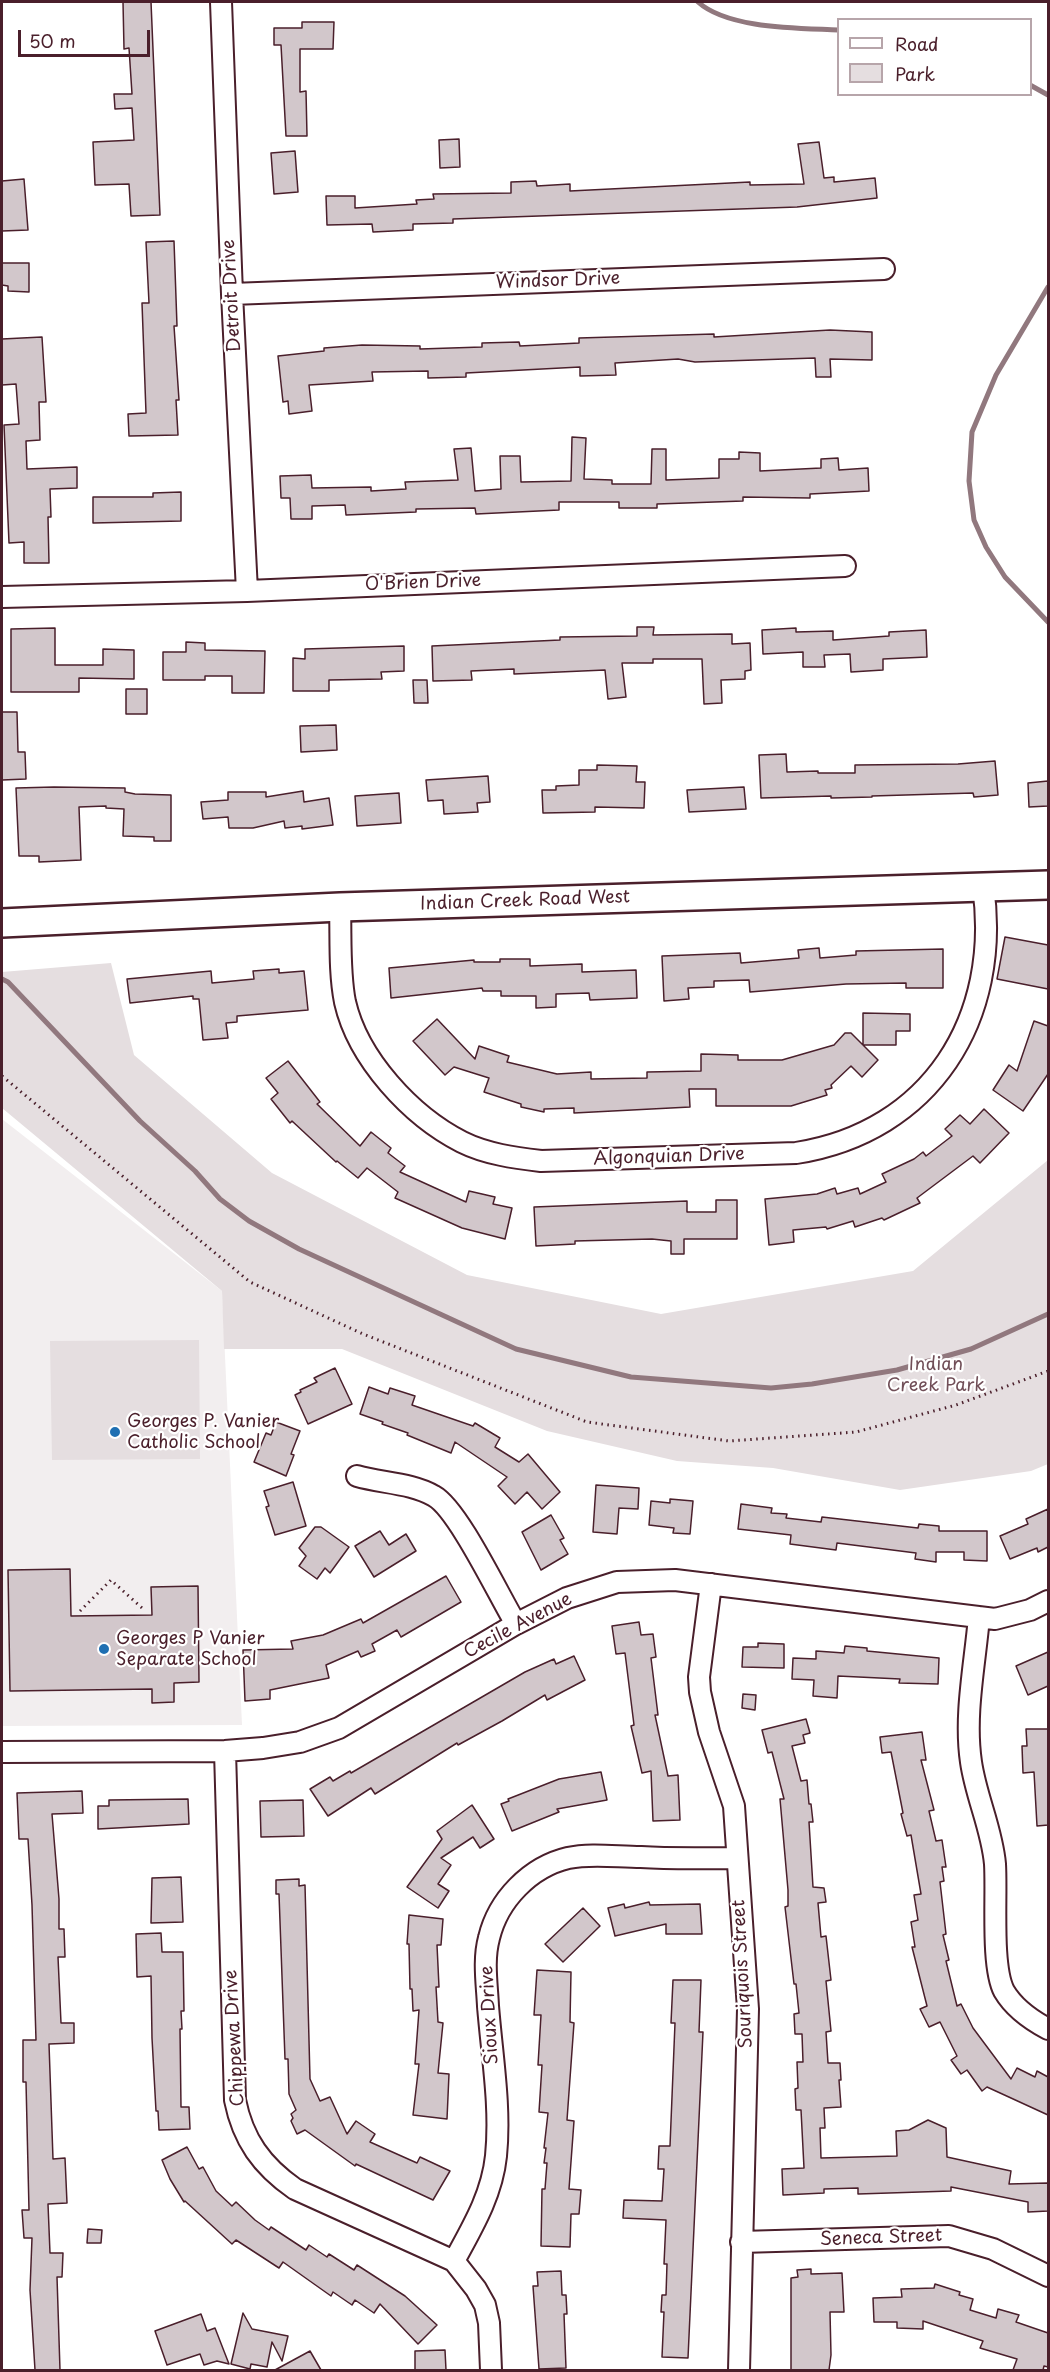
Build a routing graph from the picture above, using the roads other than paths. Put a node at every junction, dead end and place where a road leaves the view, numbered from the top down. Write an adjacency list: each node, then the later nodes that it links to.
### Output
1 (221, 2): 3 (street, Detroit Drive)
2 (884, 269): 3 (street, Windsor Drive)
3 (232, 294): 5 (street, Detroit Drive)
4 (845, 566): 5 (street, O'Brien Drive)
5 (247, 591): 6 (street, O'Brien Drive)
6 (2, 597)
7 (1048, 885): 8 (street, Indian Creek Road West)
8 (983, 886): 9 (street, Indian Creek Road West); 9 (street, Algonquian Drive)
9 (340, 906): 10 (street, Indian Creek Road West)
10 (2, 923)
11 (357, 1476): 15 (street)
12 (711, 1584): 14 (street, Cecile Avenue); 15 (street, Cecile Avenue); 18 (street, Souriquois Street)
13 (1048, 1601): 14 (street, Cecile Avenue)
14 (980, 1617): 19 (street)
15 (516, 1624): 16 (street, Cecile Avenue)
16 (225, 1751): 17 (street, Cecile Avenue); 21 (street, Chippewa Drive)
17 (2, 1752)
18 (736, 1858): 20 (street, Souriquois Street); 21 (street, Sioux Drive)
19 (1048, 2029)
20 (741, 2242): 22 (street, Seneca Street); 24 (street, Souriquois Street)
21 (454, 2261): 23 (street, Chippewa Drive)
22 (1048, 2276)
23 (491, 2370)
24 (739, 2370)

